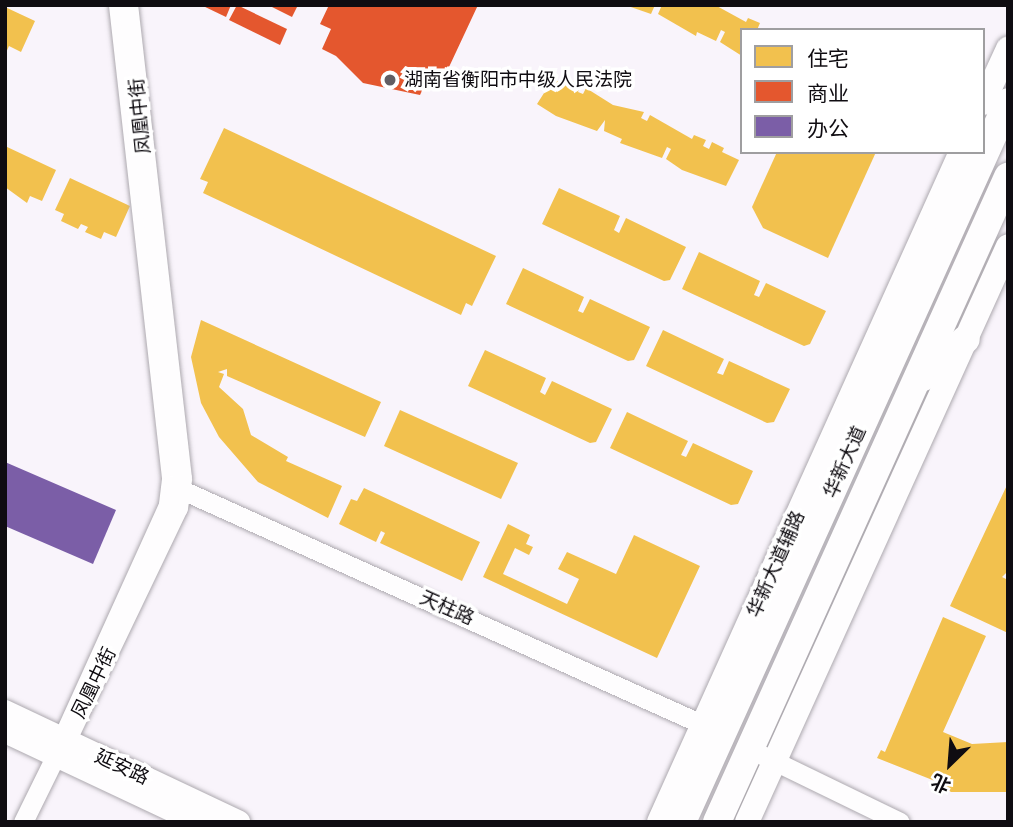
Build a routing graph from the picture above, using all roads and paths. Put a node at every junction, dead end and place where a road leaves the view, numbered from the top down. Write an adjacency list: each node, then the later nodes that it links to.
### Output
1 (118, 5): 14 (street, 凤凰中街)
2 (128, 5): 14 (street, 凤凰中街)
3 (1008, 49): 4 (main road)
4 (985, 99)
5 (1008, 102): 6 (highway, 华新大道)
6 (985, 142)
7 (961, 154): 10 (main road)
8 (978, 154): 10 (highway, 华新大道)
9 (1008, 177): 13 (highway, 华新大道)
10 (953, 197): 16 (highway, 华新大道)
11 (1008, 246): 12 (main road)
12 (966, 339): 13 (highway); 19 (main road)
13 (913, 386): 19 (highway, 华新大道)
14 (176, 486): 16 (street, 天柱路); 18 (street, 凤凰中街)
15 (5, 712): 18 (main road, 延安路)
16 (713, 729): 24 (main road); 25 (highway, 华新大道)
17 (5, 731): 18 (main road, 延安路)
18 (59, 747): 20 (street, 凤凰中街); 21 (street, 凤凰中街); 22 (main road, 延安路); 23 (main road, 延安路)
19 (762, 755): 26 (highway, 华新大道); 27 (main road); 28 (street)
20 (23, 822)
21 (31, 822)
22 (198, 822)
23 (238, 822)
24 (659, 822)
25 (682, 822)
26 (717, 822)
27 (747, 822)
28 (900, 822)

